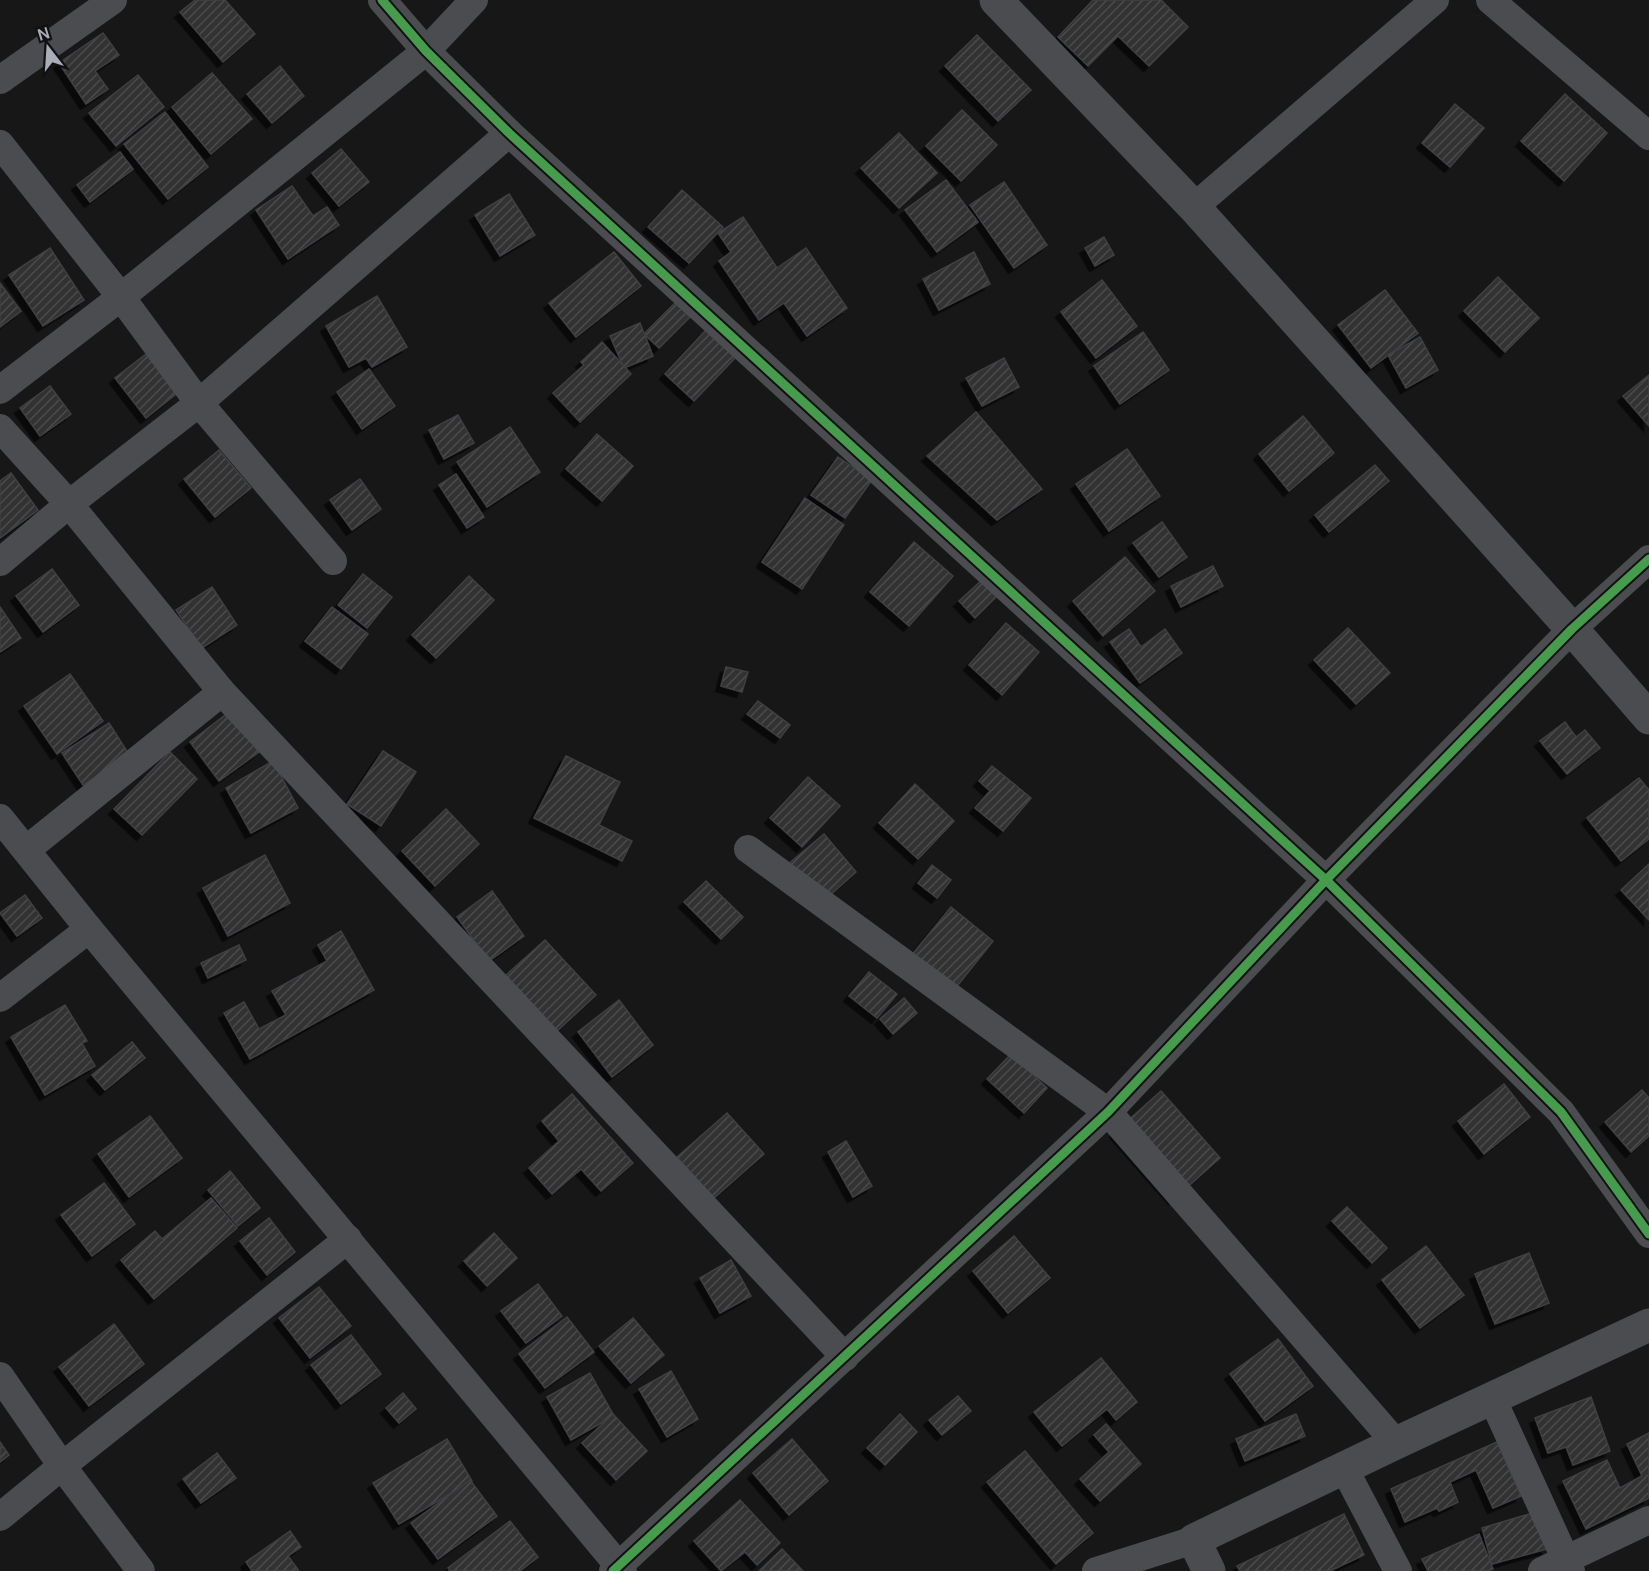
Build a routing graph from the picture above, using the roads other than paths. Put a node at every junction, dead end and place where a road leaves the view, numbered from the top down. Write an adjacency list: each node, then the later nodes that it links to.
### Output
1 (113, 0): 8 (street)
2 (382, 0): 7 (street)
3 (474, 0): 7 (street)
4 (996, 0): 12 (street)
5 (1436, 0): 12 (street)
6 (1490, 0): 10 (street)
7 (426, 51): 9 (street); 13 (street)
8 (0, 80)
9 (509, 133): 15 (street); 27 (street)
10 (1649, 136)
11 (0, 144): 13 (street)
12 (1194, 207): 21 (street)
13 (121, 297): 14 (street); 15 (street)
14 (0, 390)
15 (199, 403): 17 (street); 19 (street)
16 (0, 428): 17 (street)
17 (69, 504): 20 (street); 22 (street)
18 (1649, 559): 21 (street)
19 (333, 561)
20 (0, 562)
21 (1572, 629): 23 (street); 27 (street)
22 (222, 692): 26 (street); 34 (street)
23 (1649, 718)
24 (0, 818): 26 (street)
25 (748, 849): 30 (street)
26 (26, 850): 28 (street)
27 (1326, 880): 30 (street); 31 (street)
28 (89, 929): 29 (street); 32 (street)
29 (0, 998)
30 (1108, 1112): 34 (street); 37 (street)
31 (1649, 1234)
32 (348, 1239): 38 (street); 44 (street)
33 (1649, 1325): 36 (street)
34 (845, 1358): 44 (street)
35 (0, 1376): 38 (street)
36 (1492, 1398): 37 (street); 43 (street)
37 (1396, 1443): 39 (street)
38 (62, 1466): 40 (street); 45 (street)
39 (1344, 1468): 42 (street); 48 (street)
40 (0, 1517)
41 (1649, 1520): 43 (street)
42 (1194, 1540): 46 (street); 47 (street)
43 (1560, 1567)
44 (619, 1569)
45 (141, 1571)
46 (1096, 1571)
47 (1209, 1571)
48 (1398, 1571)

